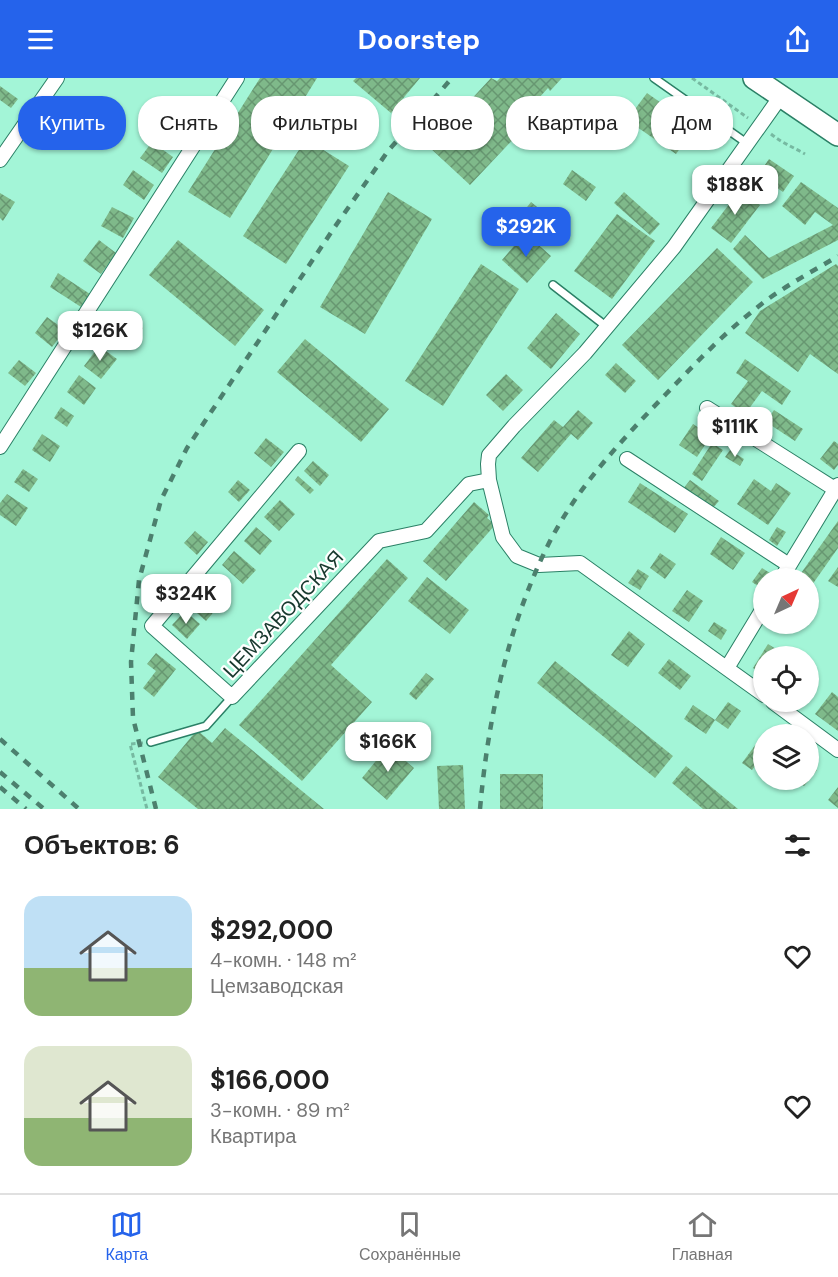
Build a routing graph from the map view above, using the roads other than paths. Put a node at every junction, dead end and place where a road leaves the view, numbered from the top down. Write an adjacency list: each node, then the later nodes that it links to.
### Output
1 (57, 78): 8 (street)
2 (237, 78): 12 (street)
3 (654, 78): 7 (lane)
4 (754, 78): 5 (main road)
5 (781, 96): 6 (main road); 7 (street)
6 (838, 135)
7 (748, 144): 10 (street)
8 (0, 160)
9 (553, 285): 10 (lane)
10 (607, 327): 15 (street)
11 (707, 408): 16 (street)
12 (0, 447)
13 (299, 451): 22 (street, ЦЕМЗАВОДСКАЯ)
14 (627, 459): 17 (street)
15 (489, 480): 20 (street); 22 (street, ЦЕМЗАВОДСКАЯ)
16 (837, 488): 17 (street)
17 (789, 565): 18 (street)
18 (787, 568)
19 (753, 625): 20 (street)
20 (727, 668): 21 (street)
21 (753, 687)
22 (232, 698): 24 (lane)
23 (787, 712): 25 (street)
24 (150, 742)
25 (838, 750)

